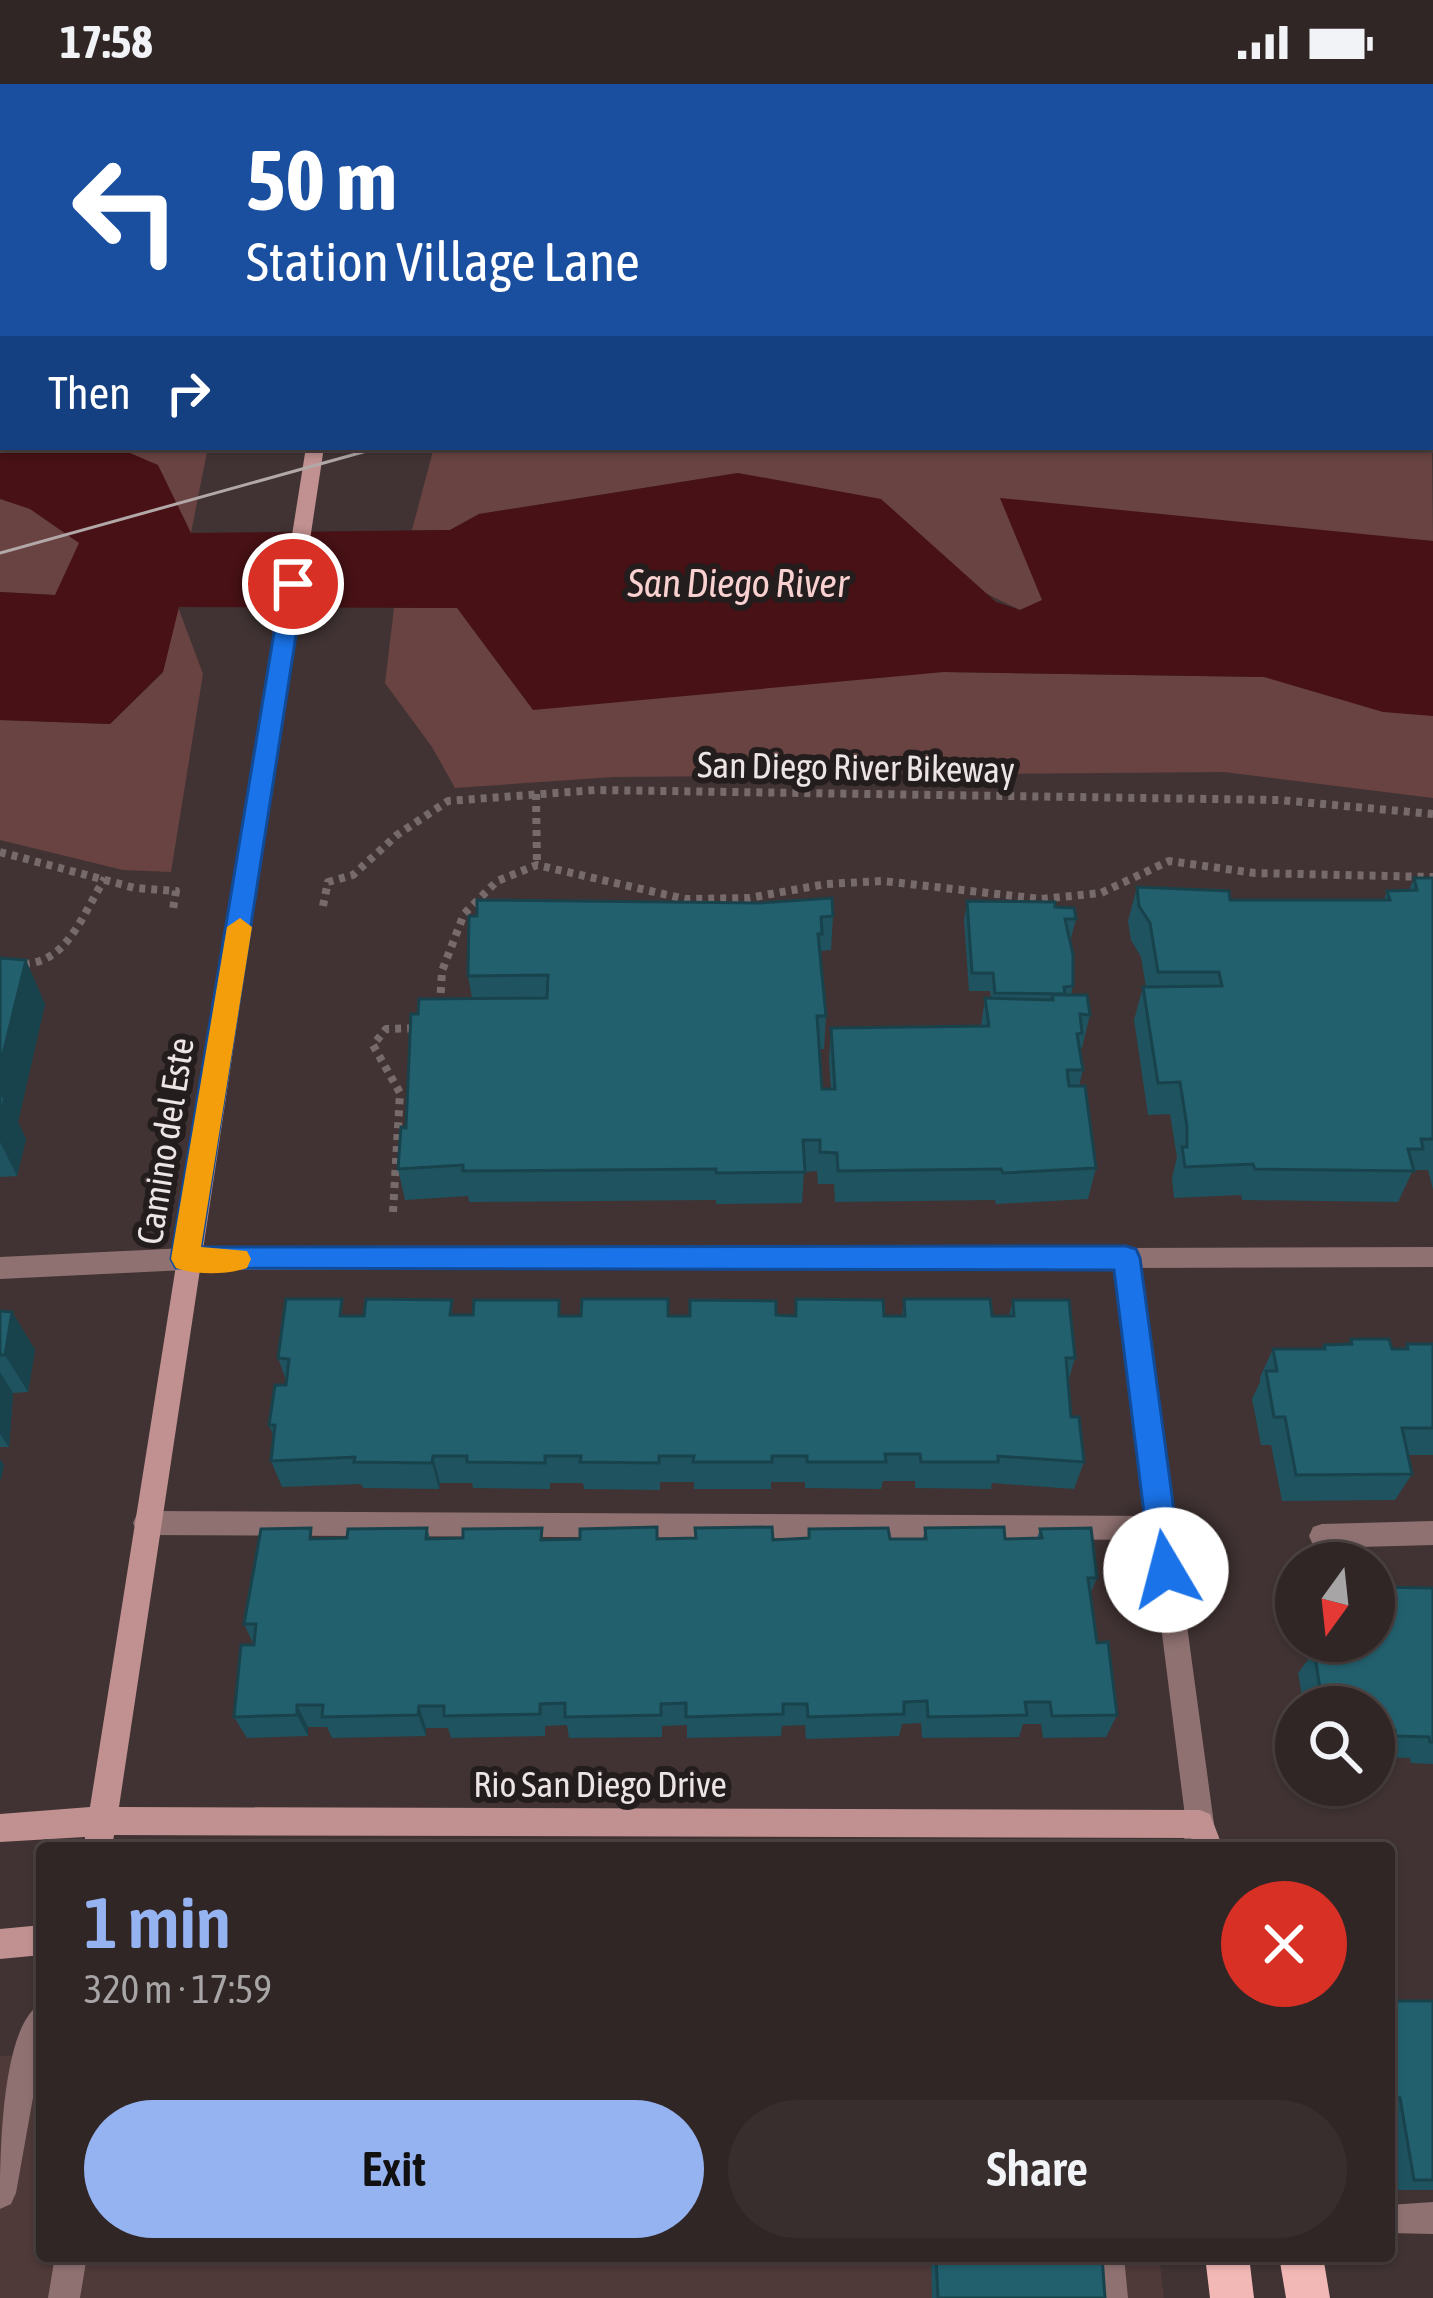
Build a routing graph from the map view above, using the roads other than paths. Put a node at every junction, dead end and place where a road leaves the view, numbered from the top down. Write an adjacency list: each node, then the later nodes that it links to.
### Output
1 (828, 84): 2 (main road)
2 (858, 84)
3 (315, 450): 6 (main road, Camino del Este)
4 (1126, 1258): 5 (street); 6 (street); 9 (street)
5 (1433, 1258)
6 (185, 1259): 7 (street); 8 (main road, Camino del Este)
7 (0, 1268)
8 (146, 1523): 9 (street); 13 (main road, Camino del Este)
9 (1161, 1528): 14 (street)
10 (1433, 1533): 11 (street)
11 (1322, 1536)
12 (0, 1828): 13 (main road, Rio San Diego Drive)
13 (100, 1834): 14 (main road, Rio San Diego Drive)
14 (1202, 1840)
15 (36, 1941): 16 (main road)
16 (0, 1944)
17 (36, 2028): 18 (street)
18 (0, 2193)
19 (1433, 2218): 20 (street)
20 (1395, 2219)
21 (70, 2262): 25 (street)
22 (1109, 2262): 26 (street)
23 (1227, 2262): 27 (highway)
24 (1301, 2262): 28 (highway)
25 (64, 2298)
26 (1112, 2298)
27 (1232, 2298)
28 (1307, 2298)

